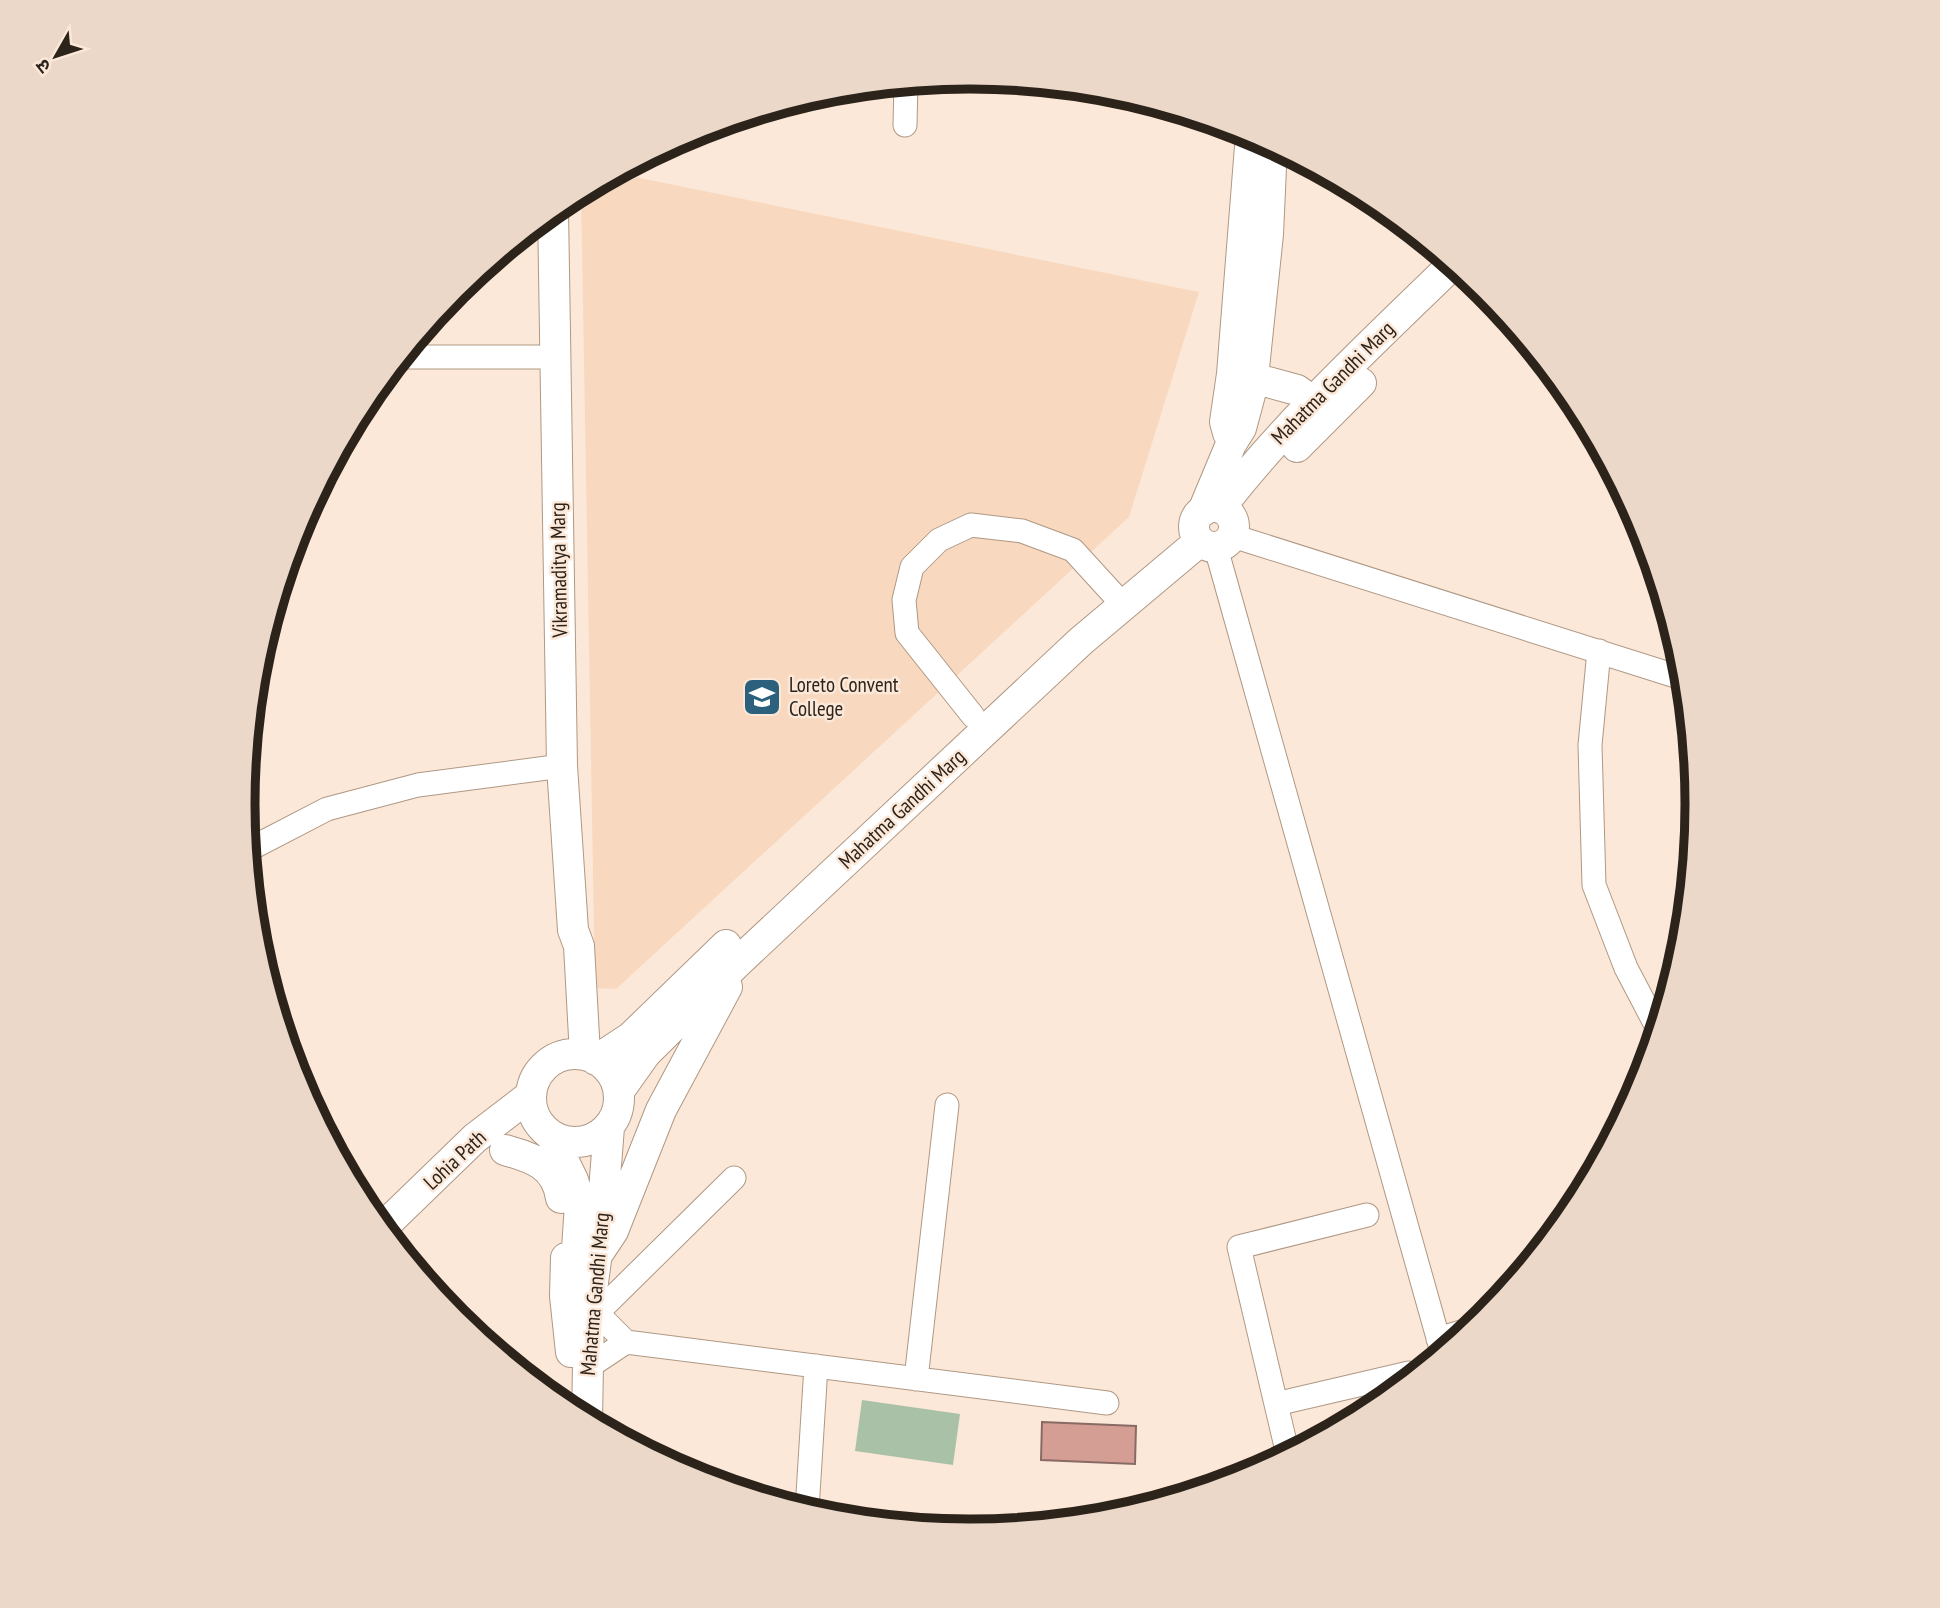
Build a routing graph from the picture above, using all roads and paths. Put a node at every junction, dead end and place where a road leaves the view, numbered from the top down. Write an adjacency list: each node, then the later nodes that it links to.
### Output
1 (906, 92): 2 (street)
2 (905, 125)
3 (1250, 147): 12 (main road)
4 (1271, 156): 10 (main road)
5 (553, 224): 9 (main road, Vikramaditya Marg)
6 (1445, 271): 11 (main road, Mahatma Gandhi Marg)
7 (1460, 285): 13 (main road, Mahatma Gandhi Marg)
8 (414, 356): 9 (street)
9 (555, 357): 18 (main road, Vikramaditya Marg)
10 (1253, 378): 11 (main road); 12 (main road)
11 (1312, 401): 13 (main road, Mahatma Gandhi Marg)
12 (1231, 444): 13 (main road)
13 (1213, 527): 14 (main road, Mahatma Gandhi Marg); 15 (street); 20 (main road, Mahatma Gandhi Marg); 36 (street)
14 (1115, 596): 17 (main road, Mahatma Gandhi Marg); 17 (street)
15 (1599, 651): 16 (street); 21 (street)
16 (1673, 675)
17 (973, 716): 22 (main road, Mahatma Gandhi Marg)
18 (562, 766): 19 (street); 22 (main road, Vikramaditya Marg)
19 (257, 845)
20 (736, 964): 23 (main road, Mahatma Gandhi Marg); 33 (main road)
21 (1652, 1017)
22 (582, 1056): 23 (main road); 24 (main road)
23 (619, 1091): 26 (main road)
24 (531, 1095): 27 (main road); 30 (main road, Lohia Path)
25 (947, 1105): 40 (street)
26 (609, 1126): 27 (main road); 33 (main road, Mahatma Gandhi Marg)
27 (548, 1133): 28 (main road); 37 (main road)
28 (505, 1150): 30 (main road); 37 (main road)
29 (734, 1178): 34 (street)
30 (426, 1187): 32 (main road, Lohia Path)
31 (1367, 1215): 43 (street)
32 (390, 1221)
33 (597, 1255): 34 (main road, Mahatma Gandhi Marg)
34 (593, 1312): 35 (street); 37 (main road, Mahatma Gandhi Marg)
35 (626, 1342): 37 (street); 38 (street)
36 (1439, 1343)
37 (580, 1357): 41 (main road); 44 (main road, Mahatma Gandhi Marg)
38 (816, 1366): 40 (street); 46 (street)
39 (1399, 1375): 43 (street)
40 (916, 1379): 42 (street)
41 (570, 1396)
42 (1107, 1403)
43 (1276, 1404): 45 (street)
44 (585, 1405)
45 (1285, 1445)
46 (808, 1499)

